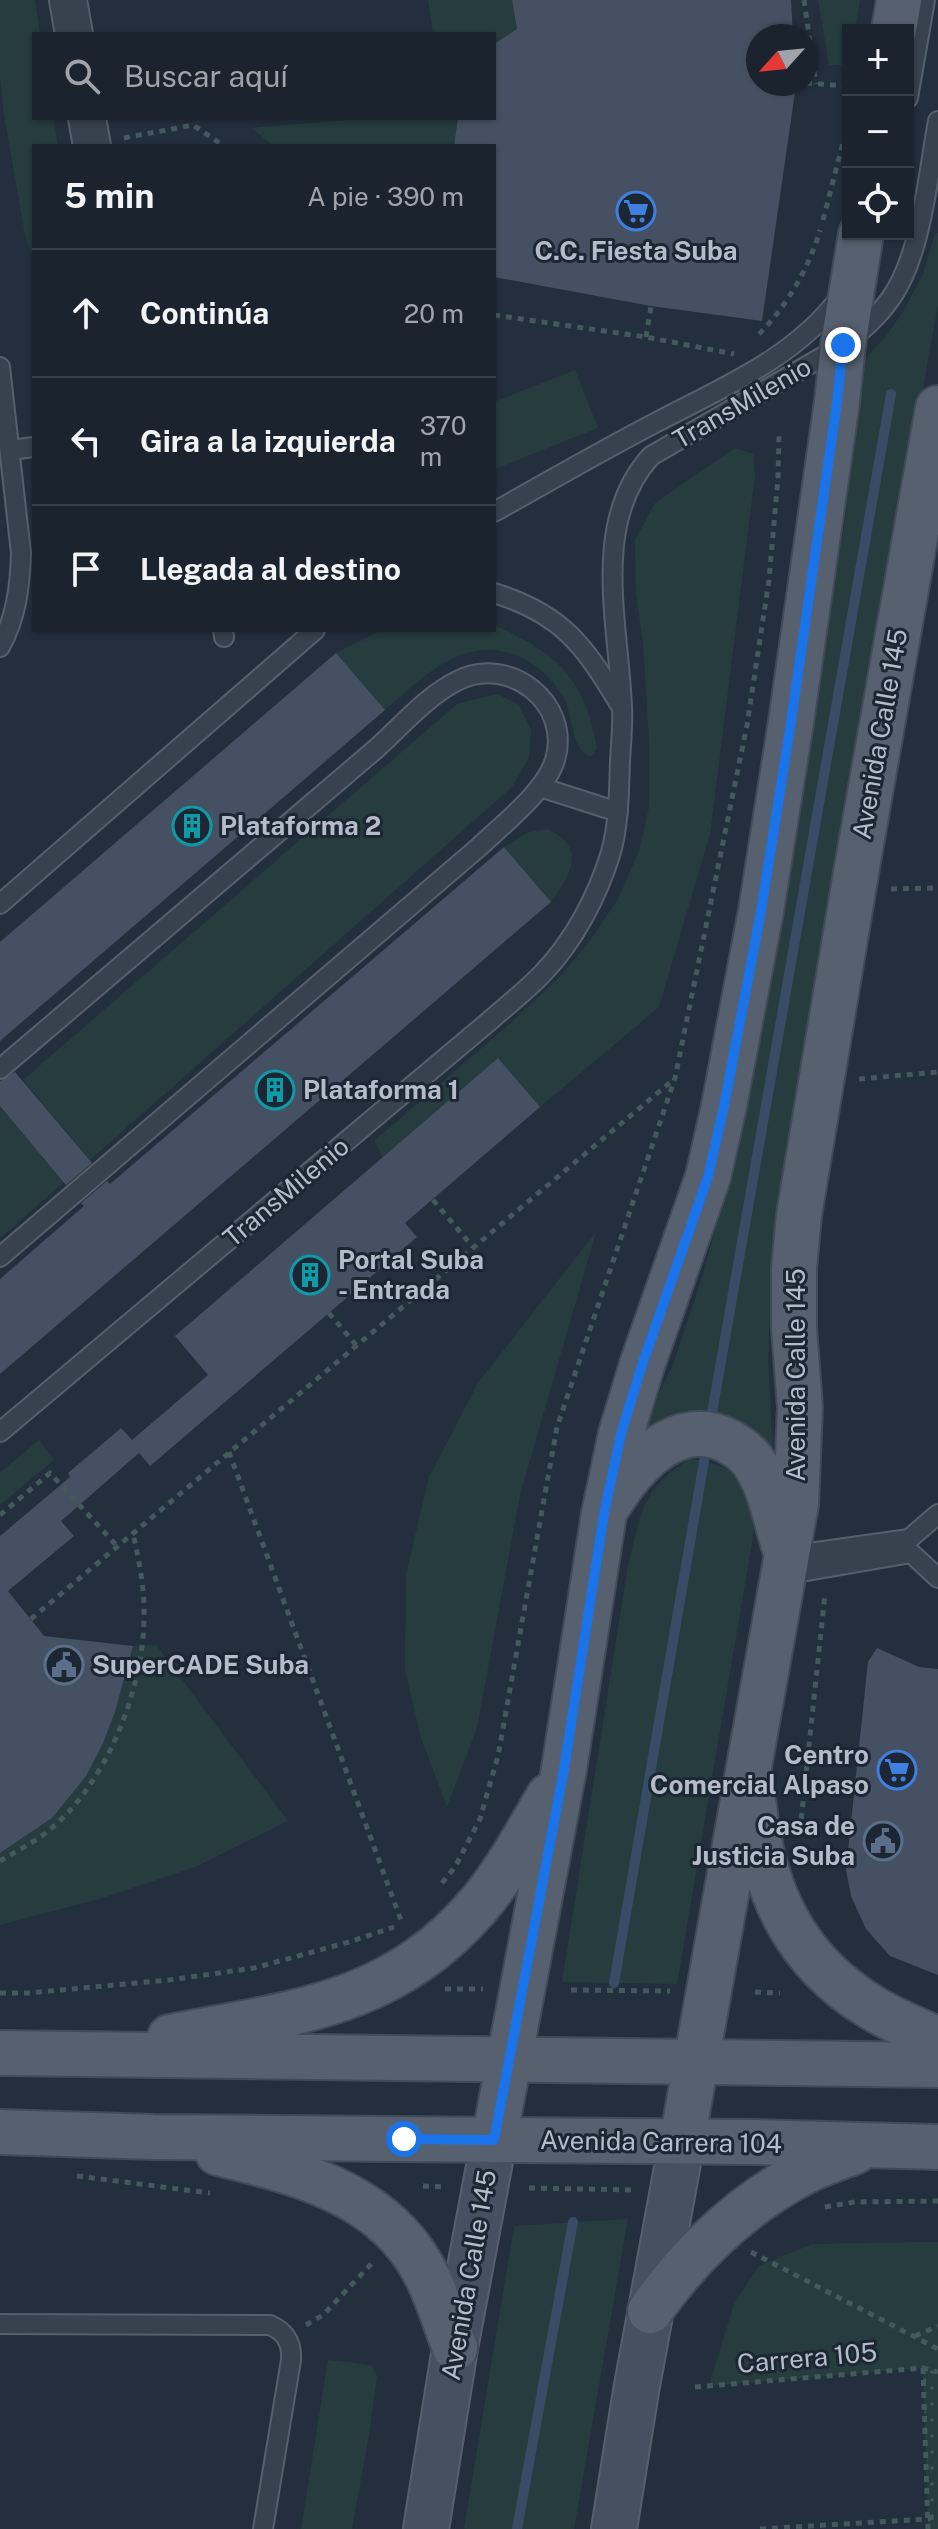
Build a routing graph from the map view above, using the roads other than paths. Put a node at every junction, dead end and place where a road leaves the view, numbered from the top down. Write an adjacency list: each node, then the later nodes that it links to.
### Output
1 (68, 0): 5 (street)
2 (899, 0): 4 (main road)
3 (925, 0): 6 (lane)
4 (895, 24)
5 (74, 32)
6 (908, 96)
7 (938, 121): 11 (lane, TransMilenio)
8 (860, 240): 10 (main road, Avenida Calle 145)
9 (871, 240): 10 (lane, TransMilenio)
10 (855, 279): 11 (main road, Avenida Calle 145); 16 (lane, TransMilenio)
11 (843, 345): 20 (lane, TransMilenio); 27 (main road, Avenida Calle 145)
12 (0, 367): 15 (lane)
13 (938, 408): 29 (main road, Avenida Calle 145)
14 (32, 447): 15 (lane)
15 (10, 450): 19 (lane)
16 (496, 511)
17 (496, 594): 20 (lane)
18 (313, 632): 23 (lane)
19 (0, 647)
20 (623, 709): 22 (lane, TransMilenio)
21 (540, 787): 22 (lane); 24 (lane); 25 (lane)
22 (618, 812): 26 (lane, TransMilenio)
23 (0, 904)
24 (0, 1069)
25 (0, 1257)
26 (0, 1432)
27 (604, 1514): 29 (main road); 31 (main road, Avenida Calle 145)
28 (938, 1514): 29 (lane)
29 (800, 1566): 30 (lane); 32 (main road, Avenida Calle 145)
30 (938, 1578)
31 (564, 1769): 35 (main road); 36 (main road, Avenida Calle 145)
32 (750, 1772): 33 (main road); 37 (main road, Avenida Calle 145)
33 (938, 2040)
34 (0, 2053): 35 (main road)
35 (82, 2055): 36 (main road)
36 (509, 2060): 37 (main road); 41 (main road, Avenida Calle 145)
37 (697, 2062): 38 (main road); 42 (main road, Avenida Calle 145)
38 (938, 2065)
39 (0, 2132): 40 (main road, Avenida Carrera 104)
40 (154, 2137): 41 (main road, Avenida Carrera 104); 47 (main road)
41 (494, 2140): 42 (main road, Avenida Carrera 104); 47 (main road, Avenida Calle 145)
42 (682, 2141): 43 (main road, Avenida Carrera 104); 45 (main road, Avenida Calle 145)
43 (868, 2145): 44 (main road, Avenida Carrera 104); 45 (main road)
44 (938, 2147)
45 (650, 2311): 50 (main road, Avenida Calle 145)
46 (0, 2324): 48 (lane)
47 (455, 2348): 49 (main road, Avenida Calle 145)
48 (263, 2529)
49 (426, 2529)
50 (614, 2529)

